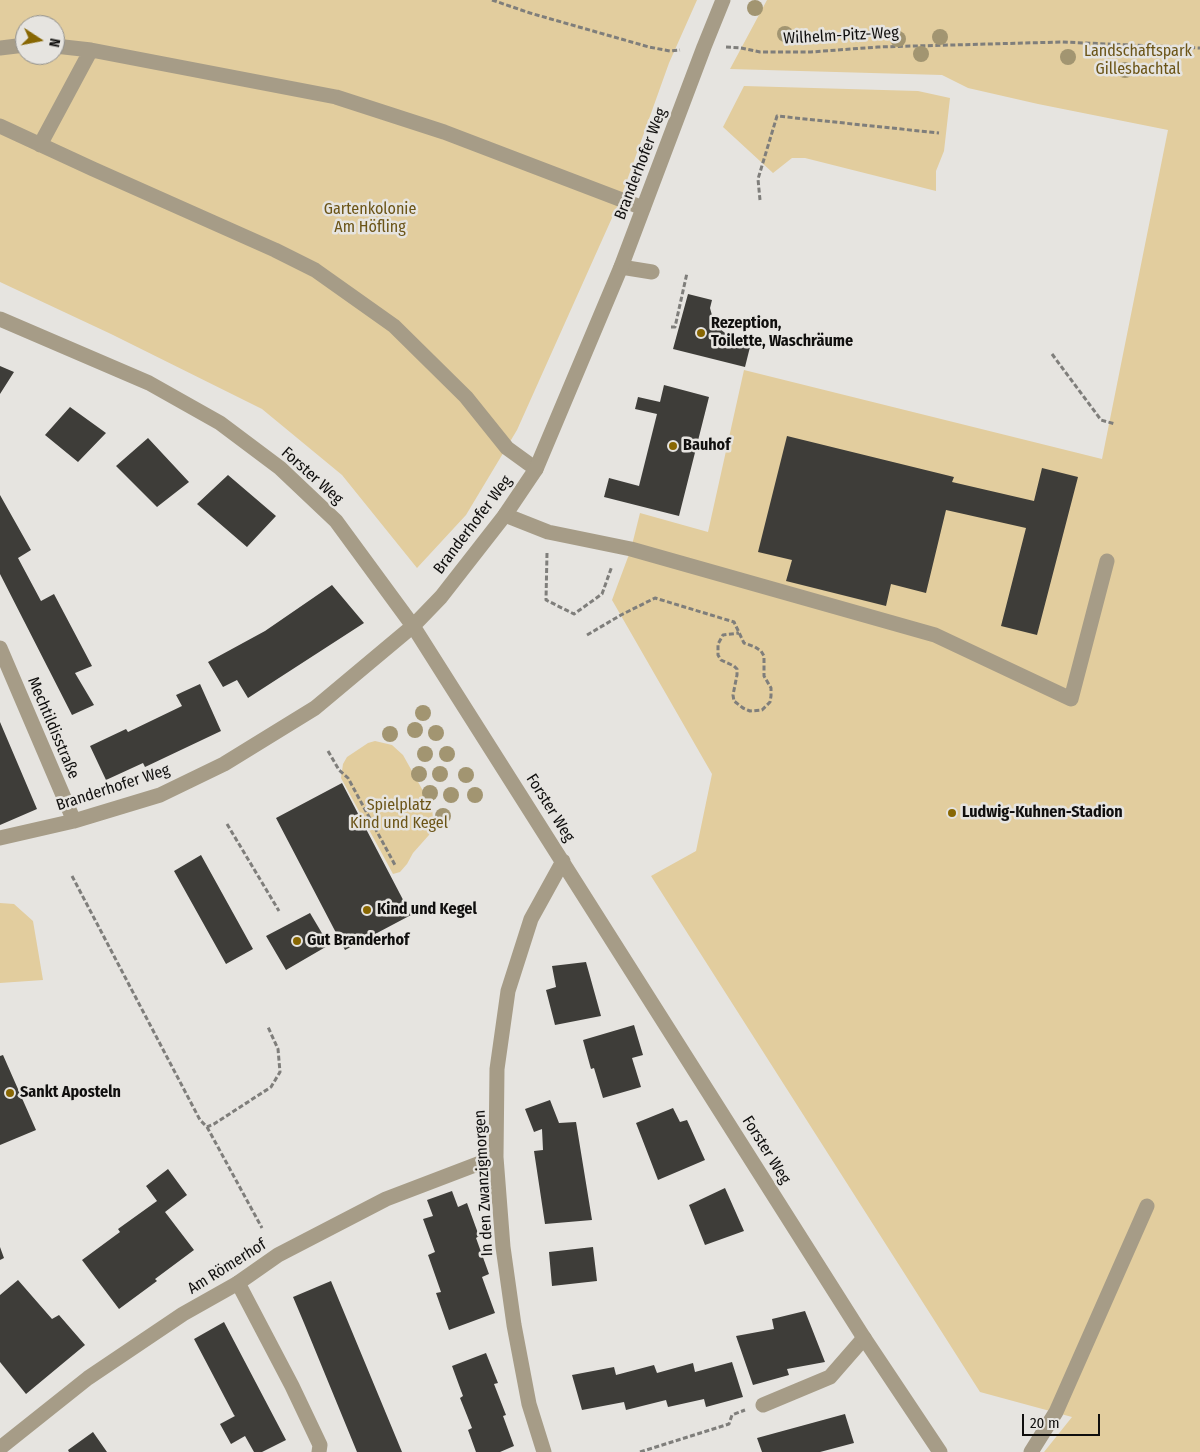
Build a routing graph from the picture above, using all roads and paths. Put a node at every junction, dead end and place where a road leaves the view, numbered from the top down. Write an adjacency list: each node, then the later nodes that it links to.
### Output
1 (492, 0): 5 (path, Wilhelm-Pitz-Weg)
2 (723, 0): 5 (street, Branderhofer Weg)
3 (15, 46): 6 (street)
4 (65, 47): 8 (street)
5 (704, 47): 7 (path, Wilhelm-Pitz-Weg); 13 (street, Branderhofer Weg)
6 (0, 48)
7 (1200, 48)
8 (91, 50): 11 (street); 13 (street)
9 (0, 126): 11 (street)
10 (939, 133): 12 (path)
11 (40, 145): 21 (street)
12 (760, 200)
13 (642, 208): 14 (street, Branderhofer Weg)
14 (621, 267): 15 (street); 21 (street, Branderhofer Weg)
15 (652, 272)
16 (687, 273): 18 (path)
17 (0, 319): 26 (street, Forster Weg)
18 (671, 327)
19 (1052, 354): 20 (path)
20 (1115, 424)
21 (536, 468): 22 (street, Branderhofer Weg)
22 (506, 515): 23 (street); 26 (street, Branderhofer Weg)
23 (548, 532): 24 (street); 24 (path)
24 (619, 546): 25 (street)
25 (1107, 561)
26 (414, 626): 31 (street, Branderhofer Weg); 34 (street, Forster Weg)
27 (739, 633): 27 (path); 28 (path)
28 (588, 635)
29 (0, 648): 31 (street, Mechtildisstraße)
30 (328, 751): 35 (path)
31 (74, 821): 33 (street, Branderhofer Weg)
32 (227, 824): 37 (path)
33 (0, 838)
34 (563, 861): 40 (street, In den Zwanzigmorgen); 44 (street, Forster Weg)
35 (395, 865)
36 (72, 876): 39 (path)
37 (278, 911)
38 (268, 1027): 39 (path)
39 (207, 1127): 42 (path)
40 (496, 1157): 43 (street, Am Römerhof); 49 (street, In den Zwanzigmorgen)
41 (1147, 1206): 52 (street)
42 (262, 1228)
43 (238, 1283): 47 (street, Am Römerhof); 48 (street)
44 (864, 1338): 45 (street); 51 (street, Forster Weg)
45 (763, 1405)
46 (748, 1410): 50 (path)
47 (0, 1448)
48 (319, 1452)
49 (544, 1452)
50 (640, 1452)
51 (940, 1452)
52 (1031, 1452)

